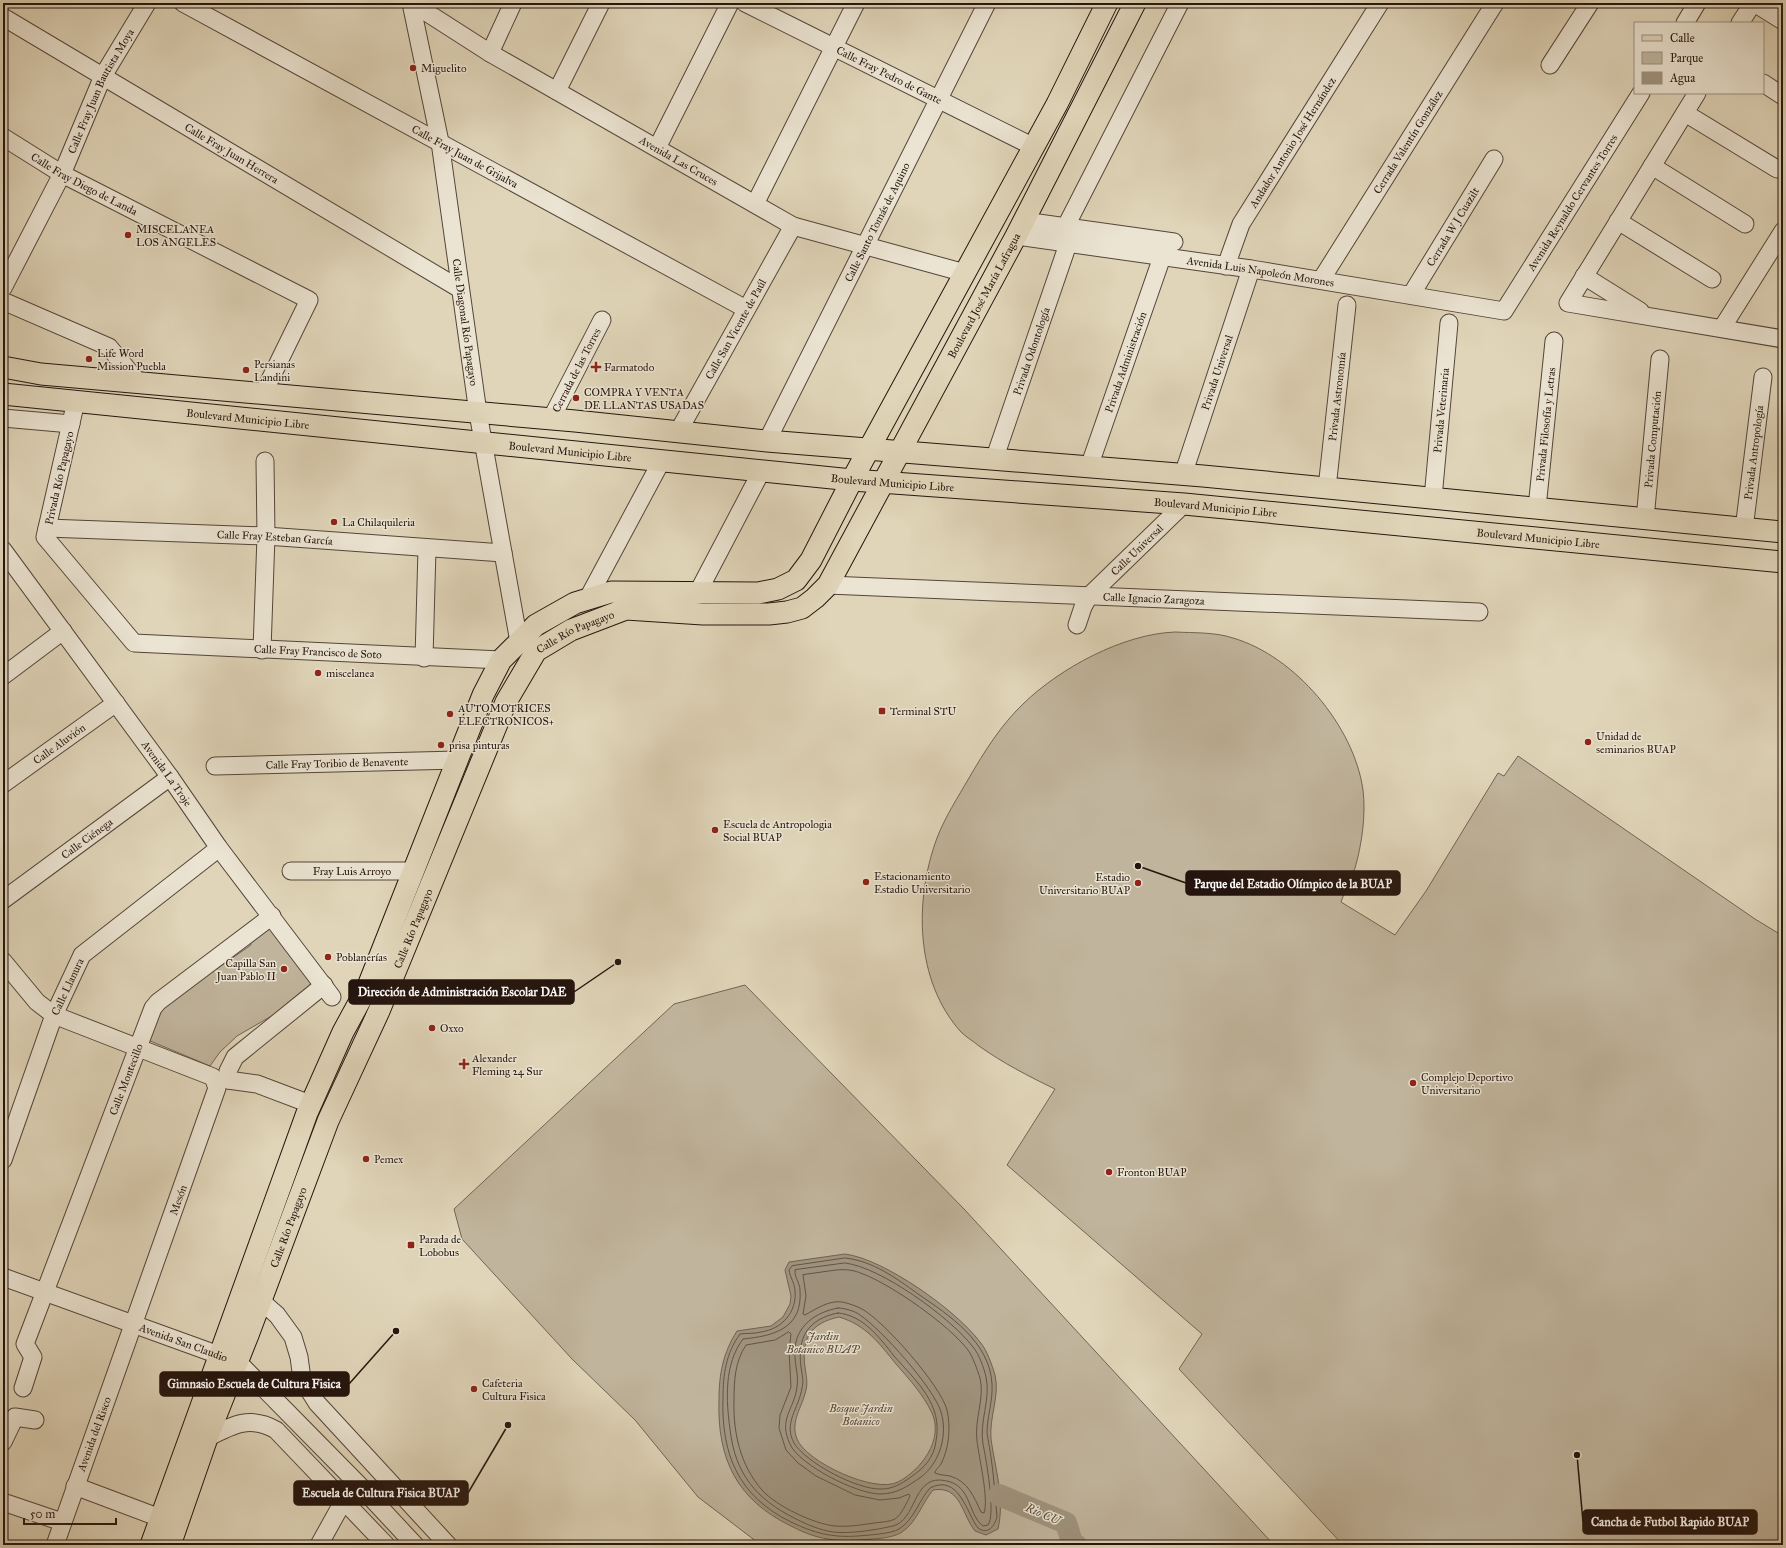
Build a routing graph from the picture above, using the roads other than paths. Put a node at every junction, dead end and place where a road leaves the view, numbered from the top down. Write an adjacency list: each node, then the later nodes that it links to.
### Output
1 (147, 3): 25 (street, Calle Fray Juan Bautista Moya)
2 (183, 3): 34 (street, Calle Fray Juan de Grijalva)
3 (412, 3): 23 (street, Avenida Las Cruces); 34 (street, Calle Diagonal Río Papagayo)
4 (514, 3): 23 (street)
5 (601, 3): 27 (street)
6 (730, 3): 36 (street)
7 (745, 3): 22 (street, Calle Fray Pedro de Gante)
8 (856, 3): 22 (street)
9 (987, 3): 31 (street, Calle Santo Tomás de Aquino)
10 (1107, 3): 35 (main road)
11 (1135, 3): 46 (main road, Boulevard José María Lafragua)
12 (1180, 3): 45 (street)
13 (1380, 3): 52 (street, Andador Antonio José Hernández)
14 (1496, 3): 57 (street, Cerrada Valentín González)
15 (1590, 3): 24 (street)
16 (1697, 3): 20 (street)
17 (1753, 3): 19 (street); 21 (street)
18 (3, 17): 25 (street, Calle Fray Juan Herrera)
19 (1783, 21)
20 (1686, 22)
21 (1741, 22)
22 (834, 47): 31 (street, Calle Fray Pedro de Gante); 41 (street)
23 (490, 53): 27 (street, Avenida Las Cruces)
24 (1550, 66)
25 (103, 76): 40 (street, Calle Fray Juan Bautista Moya); 59 (street, Calle Fray Juan Herrera)
26 (1764, 85): 30 (street)
27 (557, 91): 36 (street, Avenida Las Cruces)
28 (1640, 94): 64 (street, Avenida Reynaldo Cervantes Torres)
29 (1696, 94): 32 (street)
30 (1783, 96)
31 (939, 100): 35 (street, Calle Fray Pedro de Gante); 50 (street, Calle Santo Tomás de Aquino)
32 (1685, 113): 38 (street); 39 (street)
33 (3, 137): 40 (street, Calle Fray Diego de Landa)
34 (440, 142): 59 (street, Calle Diagonal Río Papagayo); 63 (street, Calle Fray Juan de Grijalva)
35 (1034, 147): 54 (main road)
36 (657, 148): 41 (street, Avenida Las Cruces)
37 (1494, 159): 60 (street, Cerrada W J Cuazilt)
38 (1652, 166): 42 (street); 43 (street)
39 (1777, 169)
40 (62, 174): 58 (street, Calle Fray Juan Bautista Moya); 76 (street, Calle Fray Diego de Landa)
41 (755, 204): 44 (street, Avenida Las Cruces)
42 (1618, 221): 55 (street); 56 (street)
43 (1745, 224)
44 (793, 226): 50 (street, Avenida Las Cruces); 63 (street, Calle San Vicente de Paúl)
45 (1066, 226): 46 (street); 47 (street)
46 (1020, 229): 49 (street, Avenida Luis Napoleón Morones); 86 (main road, Boulevard José María Lafragua)
47 (1174, 242)
48 (1780, 242): 68 (street)
49 (1068, 244): 51 (street, Avenida Luis Napoleón Morones); 88 (street, Privada Odontología)
50 (866, 245): 54 (street, Avenida Las Cruces); 83 (street, Calle Santo Tomás de Aquino)
51 (1162, 257): 52 (street, Avenida Luis Napoleón Morones); 90 (street, Privada Administración)
52 (1226, 266): 53 (street, Avenida Luis Napoleón Morones)
53 (1251, 269): 57 (street, Avenida Luis Napoleón Morones); 92 (street, Privada Universal)
54 (965, 274): 85 (main road)
55 (1584, 276): 65 (street); 65 (street)
56 (1712, 279)
57 (1321, 280): 60 (street, Avenida Luis Napoleón Morones)
58 (3, 288)
59 (460, 289): 78 (street, Calle Diagonal Río Papagayo)
60 (1411, 294): 64 (street, Avenida Luis Napoleón Morones)
61 (3, 301): 74 (street)
62 (1347, 305): 95 (street, Privada Astronomía)
63 (746, 309): 82 (street, Calle San Vicente de Paúl)
64 (1504, 311)
65 (1646, 316): 68 (street)
66 (602, 320): 80 (street, Cerrada de las Torres)
67 (1449, 323): 96 (street, Privada Veterinaria)
68 (1722, 328): 69 (street)
69 (1783, 339)
70 (1554, 341): 98 (street, Privada Filosofía y Letras)
71 (1660, 359): 99 (street, Privada Computación)
72 (3, 367): 74 (main road)
73 (1763, 377): 101 (street, Privada Antropología)
74 (138, 382): 76 (main road)
75 (3, 394): 77 (main road, Boulevard Municipio Libre)
76 (263, 394): 78 (main road)
77 (76, 401): 81 (street, Privada Río Papagayo); 84 (main road, Boulevard Municipio Libre)
78 (478, 413): 80 (main road); 84 (street, Calle Diagonal Río Papagayo)
79 (3, 418): 81 (street)
80 (551, 419): 82 (main road)
81 (71, 424): 100 (street, Privada Río Papagayo)
82 (678, 432): 83 (main road)
83 (767, 441): 85 (main road)
84 (483, 442): 87 (main road, Boulevard Municipio Libre); 105 (street, Calle Diagonal Río Papagayo)
85 (870, 450): 86 (main road); 93 (main road)
86 (899, 452): 88 (main road); 94 (main road, Boulevard José María Lafragua)
87 (662, 460): 91 (main road, Boulevard Municipio Libre); 111 (street)
88 (994, 460): 90 (main road)
89 (265, 461): 103 (street)
90 (1089, 467): 92 (main road)
91 (762, 470): 93 (main road, Boulevard Municipio Libre); 109 (street)
92 (1183, 475): 95 (main road)
93 (852, 480): 94 (main road, Boulevard Municipio Libre); 109 (main road, Calle Río Papagayo)
94 (884, 482): 97 (main road, Boulevard Municipio Libre); 108 (main road, Boulevard José María Lafragua)
95 (1327, 488): 96 (main road)
96 (1433, 498): 98 (main road)
97 (1184, 504): 107 (main road, Boulevard Municipio Libre); 110 (street, Calle Universal)
98 (1538, 508): 99 (main road)
99 (1645, 519): 101 (main road)
100 (47, 528): 103 (street, Calle Fray Esteban García); 116 (street, Privada Río Papagayo)
101 (1744, 529): 102 (main road)
102 (1783, 532)
103 (266, 536): 104 (street, Calle Fray Esteban García); 117 (street)
104 (427, 549): 105 (street, Calle Fray Esteban García); 118 (street)
105 (503, 554): 115 (street, Calle Diagonal Río Papagayo)
106 (6, 559): 114 (street, Avenida La Troje)
107 (1783, 562)
108 (828, 585): 110 (street, Calle Ignacio Zaragoza); 140 (main road, Calle Río Papagayo)
109 (698, 592): 111 (main road, Calle Río Papagayo)
110 (1089, 596): 112 (street, Calle Ignacio Zaragoza); 113 (street)
111 (587, 600): 115 (main road, Calle Río Papagayo)
112 (1479, 612)
113 (1077, 624)
114 (63, 631): 120 (street); 121 (street, Avenida La Troje)
115 (519, 642): 119 (main road, Calle Río Papagayo)
116 (134, 643): 117 (street, Calle Fray Francisco de Soto)
117 (262, 650): 118 (street, Calle Fray Francisco de Soto)
118 (424, 658): 119 (street, Calle Fray Francisco de Soto)
119 (501, 660): 122 (main road, Calle Río Papagayo)
120 (3, 676)
121 (116, 703): 124 (street, Avenida La Troje); 125 (street, Calle Aluvión)
122 (458, 760): 123 (street, Calle Fray Toribio de Benavente); 128 (main road, Calle Río Papagayo)
123 (215, 766)
124 (170, 777): 126 (street, Avenida La Troje); 129 (street, Calle Ciénega)
125 (3, 784)
126 (219, 848): 130 (street, Avenida La Troje); 133 (street, Calle Llanura)
127 (291, 871): 128 (street, Fray Luis Arroyo)
128 (413, 871): 136 (main road, Calle Río Papagayo)
129 (3, 900)
130 (272, 916): 132 (street, Avenida La Troje); 134 (street, Calle Montecillo)
131 (3, 961): 133 (street)
132 (328, 991): 135 (street, Mesón)
133 (54, 1015): 134 (street); 137 (street, Calle Llanura)
134 (137, 1048): 135 (street); 139 (street, Calle Montecillo)
135 (220, 1078): 136 (street); 141 (street, Mesón)
136 (309, 1108): 142 (main road, Calle Río Papagayo)
137 (3, 1160)
138 (3, 1277): 139 (street, Avenida San Claudio)
139 (46, 1292): 141 (street, Avenida San Claudio); 143 (street, Calle Montecillo)
140 (261, 1302): 142 (main road, Calle Río Papagayo); 149 (street)
141 (133, 1324): 142 (street, Avenida San Claudio); 147 (street, Avenida del Risco)
142 (229, 1358): 145 (main road, Calle Río Papagayo); 148 (street, Avenida San Claudio); 152 (main road, Calle Río Papagayo)
143 (23, 1388)
144 (35, 1420): 146 (street)
145 (207, 1438): 150 (street); 156 (main road, Calle Río Papagayo)
146 (3, 1442)
147 (75, 1486): 152 (street); 153 (street, Avenida del Risco)
148 (361, 1487): 149 (street); 159 (street, Avenida San Claudio)
149 (402, 1496): 160 (street)
150 (344, 1500): 157 (street); 158 (street)
151 (3, 1502): 153 (street)
152 (160, 1518): 155 (main road, Calle Río Papagayo)
153 (62, 1522): 154 (street, Avenida del Risco)
154 (55, 1545)
155 (151, 1545)
156 (170, 1545)
157 (319, 1545)
158 (386, 1545)
159 (415, 1545)
160 (448, 1545)

